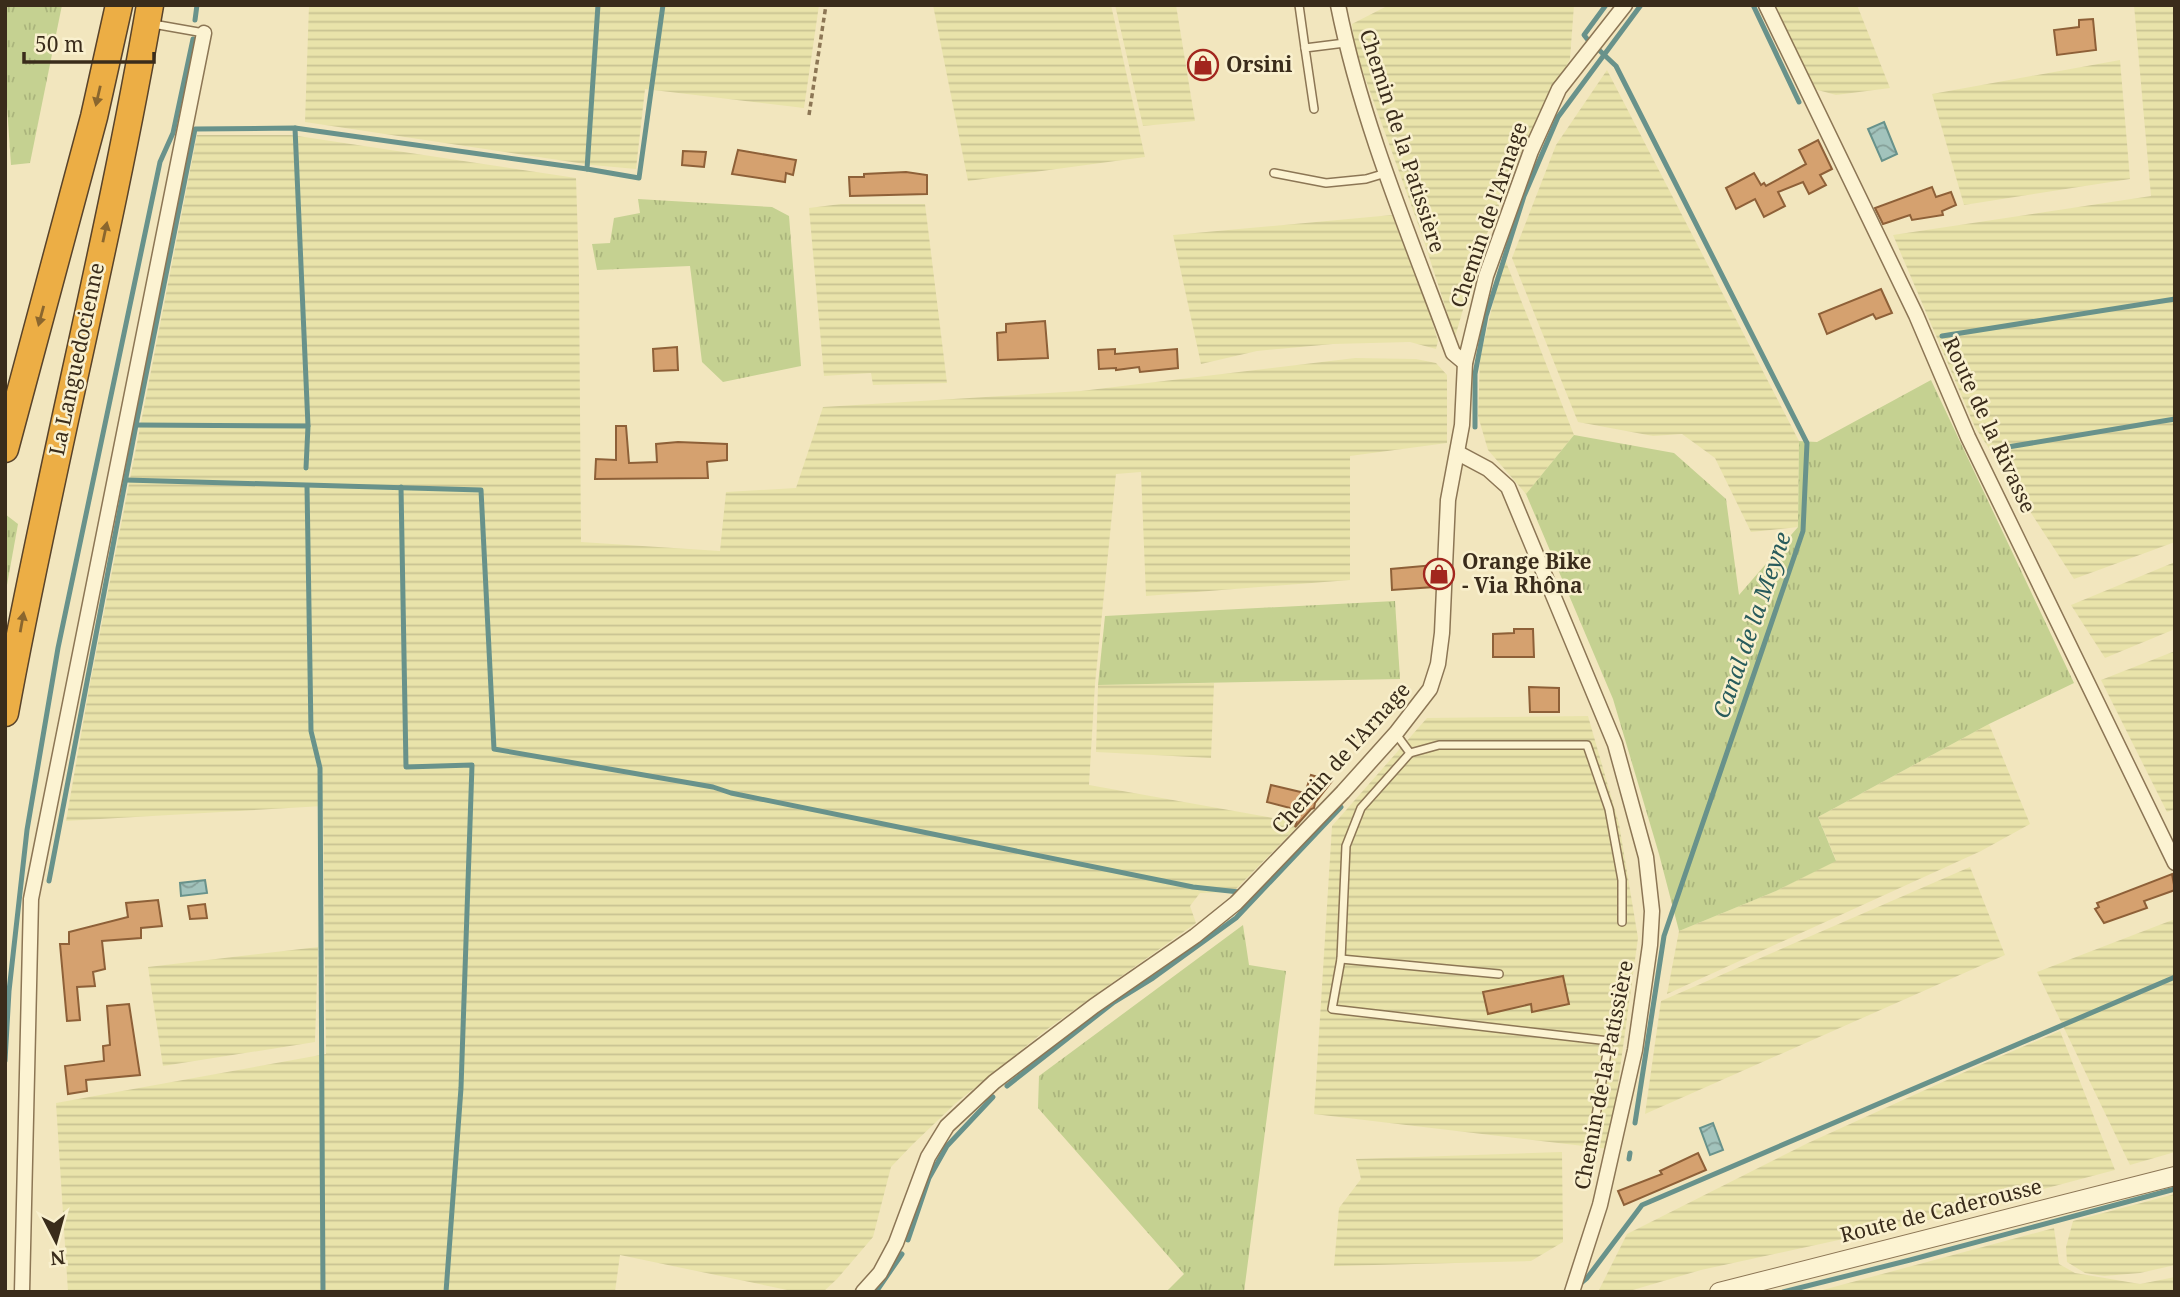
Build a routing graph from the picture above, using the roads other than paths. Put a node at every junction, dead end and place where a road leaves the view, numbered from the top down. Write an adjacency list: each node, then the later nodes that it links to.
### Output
1 (119, 5): 14 (highway, La Languedocienne, one-way to 14)
2 (1299, 5): 9 (lane)
3 (1338, 5): 8 (street, Chemin de la Patissière)
4 (1625, 5): 13 (street, Chemin de l'Arnage)
5 (1766, 5): 19 (street, Route de la Rivasse)
6 (148, 14): 7 (lane); 16 (highway, La Languedocienne, one-way to 6)
7 (204, 33): 25 (street)
8 (1345, 43): 9 (lane); 12 (street, Chemin de la Patissière)
9 (1305, 48): 10 (lane)
10 (1314, 109)
11 (1274, 173): 12 (lane)
12 (1386, 173): 13 (street, Chemin de la Patissière)
13 (1465, 363): 15 (street, Chemin de l'Arnage)
14 (5, 449)
15 (1458, 453): 17 (street, Chemin de l'Arnage); 27 (street, Chemin de la Patissière)
16 (5, 713)
17 (1396, 733): 18 (lane); 26 (street, Chemin de l'Arnage)
18 (1409, 753): 20 (lane); 21 (lane)
19 (2175, 863)
20 (1622, 922)
21 (1341, 959): 22 (lane); 23 (lane)
22 (1499, 974)
23 (1594, 1127)
24 (2175, 1176): 28 (street, Route de Caderousse)
25 (22, 1292)
26 (863, 1292)
27 (1572, 1292)
28 (1719, 1292)

